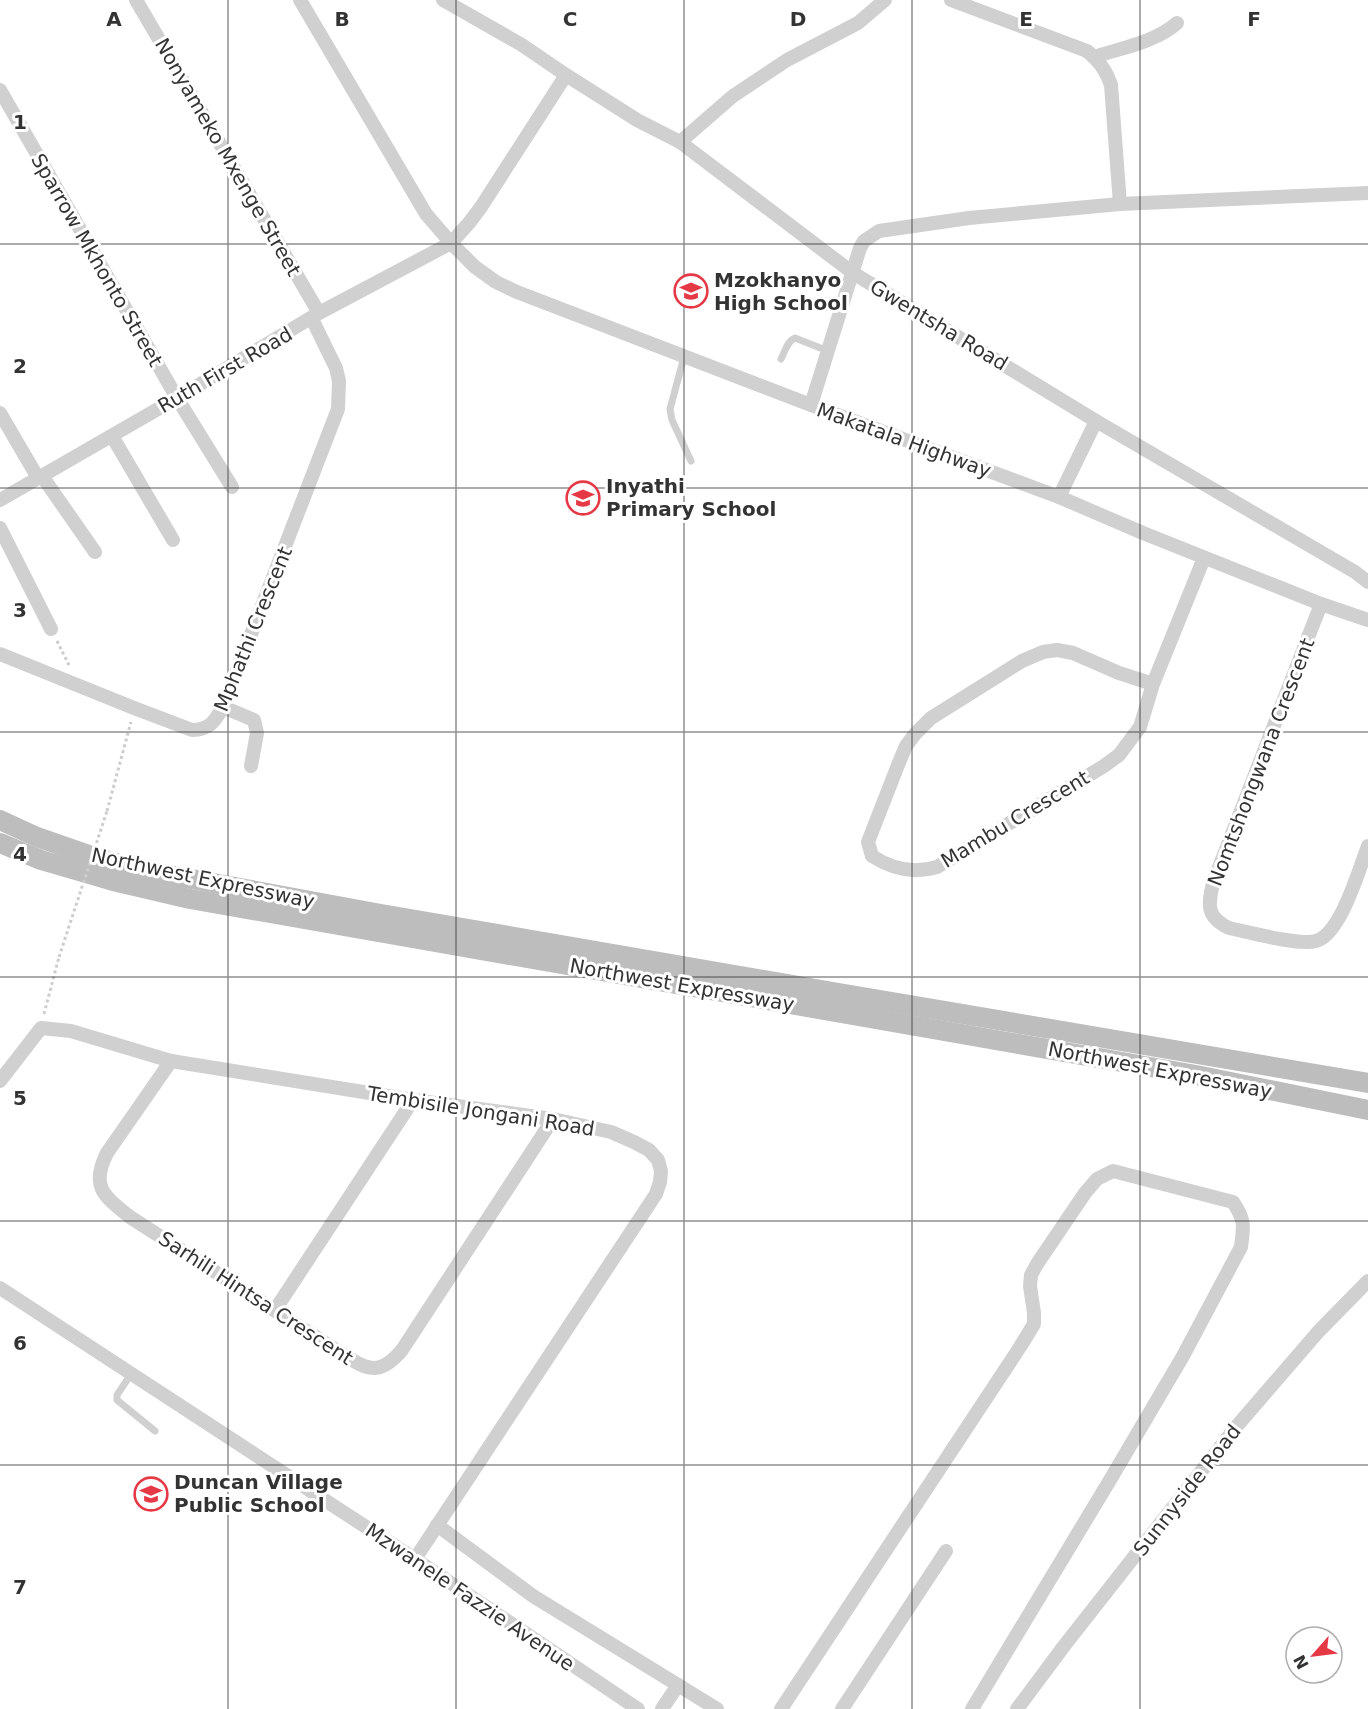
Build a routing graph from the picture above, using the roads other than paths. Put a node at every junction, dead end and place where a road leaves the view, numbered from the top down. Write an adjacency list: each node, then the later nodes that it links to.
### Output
1 (136, 0): 15 (street, Nonyameko Mxenge Street)
2 (300, 0): 13 (street, Makatala Highway)
3 (444, 0): 8 (street, Gwentsha Road)
4 (885, 0): 10 (street)
5 (951, 0): 7 (street)
6 (1177, 23): 7 (street)
7 (1094, 57): 12 (street)
8 (566, 75): 10 (street, Gwentsha Road); 13 (street)
9 (0, 90): 19 (street, Sparrow Mkhonto Street)
10 (680, 142): 14 (street, Gwentsha Road)
11 (1368, 193): 12 (street)
12 (1120, 204): 14 (street)
13 (451, 243): 15 (street, Ruth First Road); 17 (street, Makatala Highway)
14 (854, 273): 16 (street); 22 (street, Gwentsha Road)
15 (315, 316): 19 (street, Ruth First Road); 39 (street, Mphathi Crescent)
16 (828, 351): 18 (lane); 20 (street)
17 (684, 357): 20 (street, Makatala Highway); 24 (lane)
18 (782, 359)
19 (177, 398): 23 (street, Ruth First Road); 26 (street, Sparrow Mkhonto Street)
20 (811, 405): 27 (street, Makatala Highway)
21 (0, 413): 25 (street)
22 (1096, 421): 27 (street); 33 (street, Gwentsha Road)
23 (112, 436): 25 (street, Ruth First Road); 30 (street)
24 (692, 461)
25 (40, 477): 28 (street, Ruth First Road); 31 (street)
26 (232, 487)
27 (1059, 497): 32 (street, Makatala Highway)
28 (0, 500)
29 (0, 528): 36 (street)
30 (173, 540)
31 (94, 552)
32 (1204, 558): 34 (street, Makatala Highway); 38 (street, Mambu Crescent)
33 (1368, 582)
34 (1322, 604): 35 (street, Makatala Highway); 43 (street, Nomtshongwana Crescent)
35 (1368, 620)
36 (51, 629)
37 (0, 654): 39 (street, Mphathi Crescent)
38 (1153, 684): 38 (street, Mambu Crescent)
39 (223, 707): 40 (street)
40 (251, 766)
41 (0, 820): 46 (main road, Northwest Expressway)
42 (0, 843): 48 (main road, Northwest Expressway)
43 (1368, 846)
44 (171, 1061): 45 (street, Tembisile Jongani Road); 47 (street, Tembisile Jongani Road); 52 (street, Sarhili Hintsa Crescent)
45 (2, 1074)
46 (1368, 1083)
47 (413, 1100): 49 (street, Tembisile Jongani Road); 52 (street)
48 (1368, 1110)
49 (553, 1119): 52 (street, Sarhili Hintsa Crescent); 55 (street, Tembisile Jongani Road)
50 (1368, 1281): 65 (street, Sunnyside Road)
51 (0, 1288): 53 (street, Mzwanele Fazzie Avenue)
52 (275, 1310)
53 (131, 1374): 54 (lane); 57 (street, Mzwanele Fazzie Avenue)
54 (155, 1431)
55 (437, 1525): 57 (street, Tembisile Jongani Road); 58 (street)
56 (946, 1551): 63 (street)
57 (415, 1559): 59 (street, Mzwanele Fazzie Avenue)
58 (678, 1685): 60 (street); 61 (street)
59 (638, 1709)
60 (662, 1709)
61 (717, 1709)
62 (781, 1709): 64 (street)
63 (842, 1709)
64 (972, 1709)
65 (1017, 1709)

